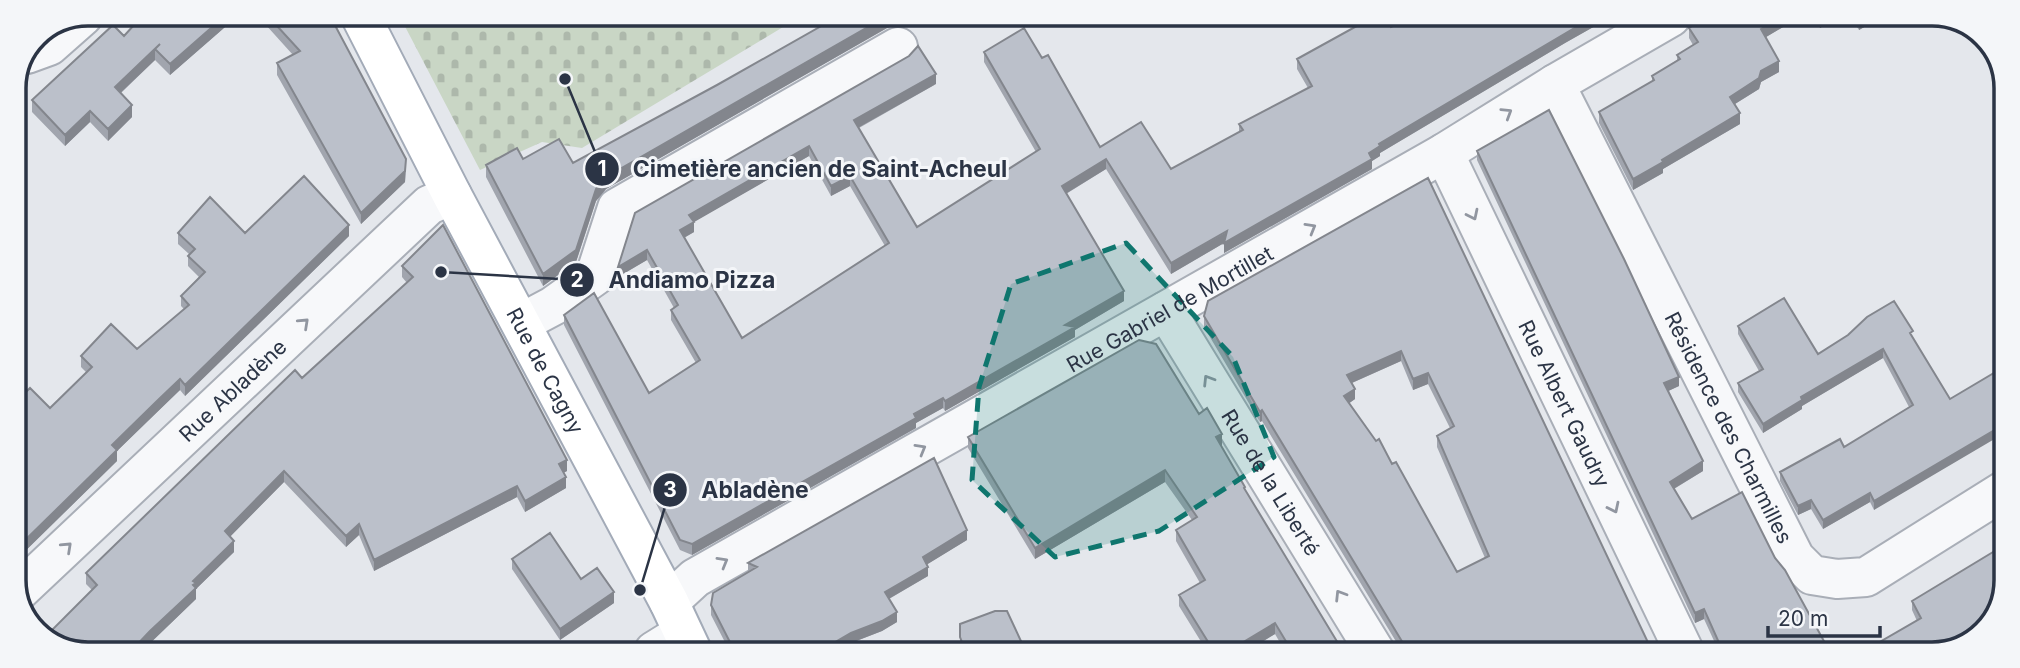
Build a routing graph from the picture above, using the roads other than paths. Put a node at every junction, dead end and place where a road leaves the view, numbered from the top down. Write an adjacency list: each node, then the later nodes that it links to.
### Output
1 (366, 26): 8 (main road, Rue de Cagny)
2 (1655, 26): 6 (street, Rue Gabriel de Mortillet)
3 (67, 30): 5 (street)
4 (898, 47): 10 (street)
5 (40, 49)
6 (1555, 84): 7 (street, Rue Gabriel de Mortillet, one-way to 6); 11 (street, Résidence des Charmilles)
7 (1444, 153): 9 (street, Rue Gabriel de Mortillet, one-way to 7); 15 (street, Rue Albert Gaudry, one-way to 15)
8 (452, 195): 10 (main road, Rue de Cagny); 12 (street, Rue Abladène, one-way to 8)
9 (1166, 311): 13 (street, Rue Gabriel de Mortillet, one-way to 9); 14 (street, Rue de la Liberté, one-way to 9)
10 (521, 323): 13 (main road, Rue de Cagny)
11 (1994, 497)
12 (26, 584)
13 (675, 635)
14 (1369, 642)
15 (1680, 642)

